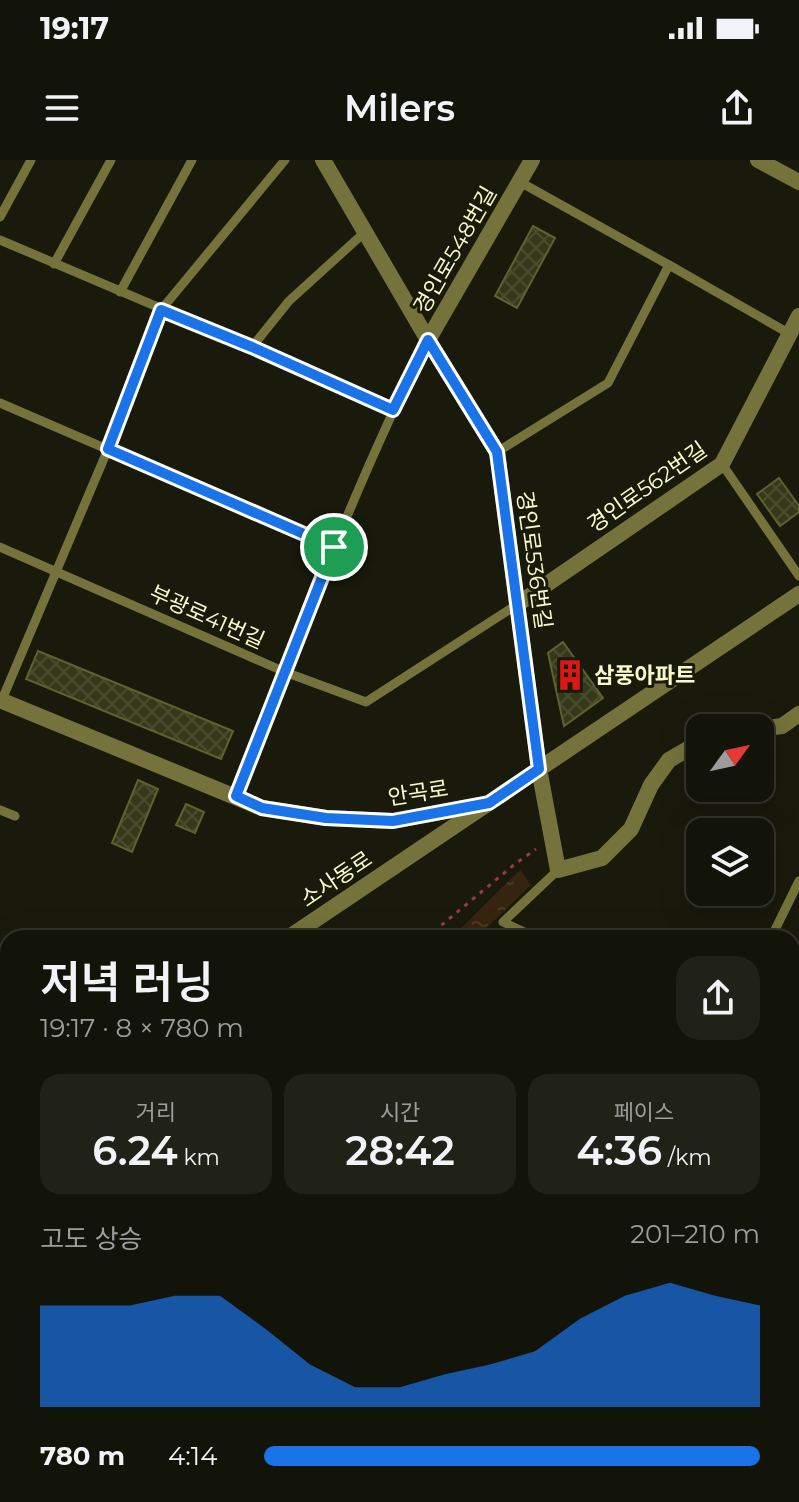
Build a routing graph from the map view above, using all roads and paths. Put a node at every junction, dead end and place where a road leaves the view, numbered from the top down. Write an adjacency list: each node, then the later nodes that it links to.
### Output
1 (31, 160): 10 (lane)
2 (111, 160): 13 (lane)
3 (192, 160): 15 (lane)
4 (285, 160): 16 (lane)
5 (323, 160): 11 (street, 경인로536번길)
6 (532, 160): 8 (street, 경인로548번길)
7 (758, 160): 9 (street)
8 (520, 182): 14 (lane, 경인로548번길); 19 (street, 경인로548번길)
9 (799, 182)
10 (0, 217)
11 (366, 231): 19 (street, 경인로536번길); 20 (lane)
12 (0, 240): 13 (lane)
13 (54, 264): 15 (lane)
14 (669, 265): 18 (lane); 24 (lane)
15 (120, 292): 16 (lane)
16 (161, 310): 20 (lane); 23 (lane)
17 (799, 316): 18 (street, 경인로562번길)
18 (790, 334): 25 (street, 경인로562번길)
19 (428, 340): 22 (lane); 24 (street, 경인로536번길)
20 (252, 347): 22 (lane)
21 (0, 403): 23 (lane)
22 (393, 410): 27 (lane)
23 (108, 449): 27 (lane); 28 (lane)
24 (497, 452): 31 (street, 경인로536번길)
25 (722, 464): 29 (lane); 31 (street, 경인로562번길)
26 (0, 547): 28 (lane, 부광로41번길)
27 (334, 547): 32 (lane)
28 (57, 571): 32 (lane, 부광로41번길); 33 (lane)
29 (799, 576)
30 (799, 594): 37 (street, 안곡로)
31 (518, 604): 32 (lane, 부광로41번길); 37 (street, 경인로536번길)
32 (285, 672): 38 (lane)
33 (1, 702): 38 (street, 안곡로)
34 (799, 714): 35 (street)
35 (774, 727)
36 (686, 750): 43 (street)
37 (539, 769): 39 (street, 안곡로); 43 (street, 경인로536번길)
38 (236, 796): 39 (street, 안곡로)
39 (489, 803): 45 (street, 소사동로)
40 (0, 810): 41 (lane)
41 (15, 816)
42 (536, 849): 46 (path)
43 (558, 870): 47 (lane)
44 (799, 881): 48 (lane)
45 (300, 930)
46 (437, 930)
47 (520, 930)
48 (775, 930)

